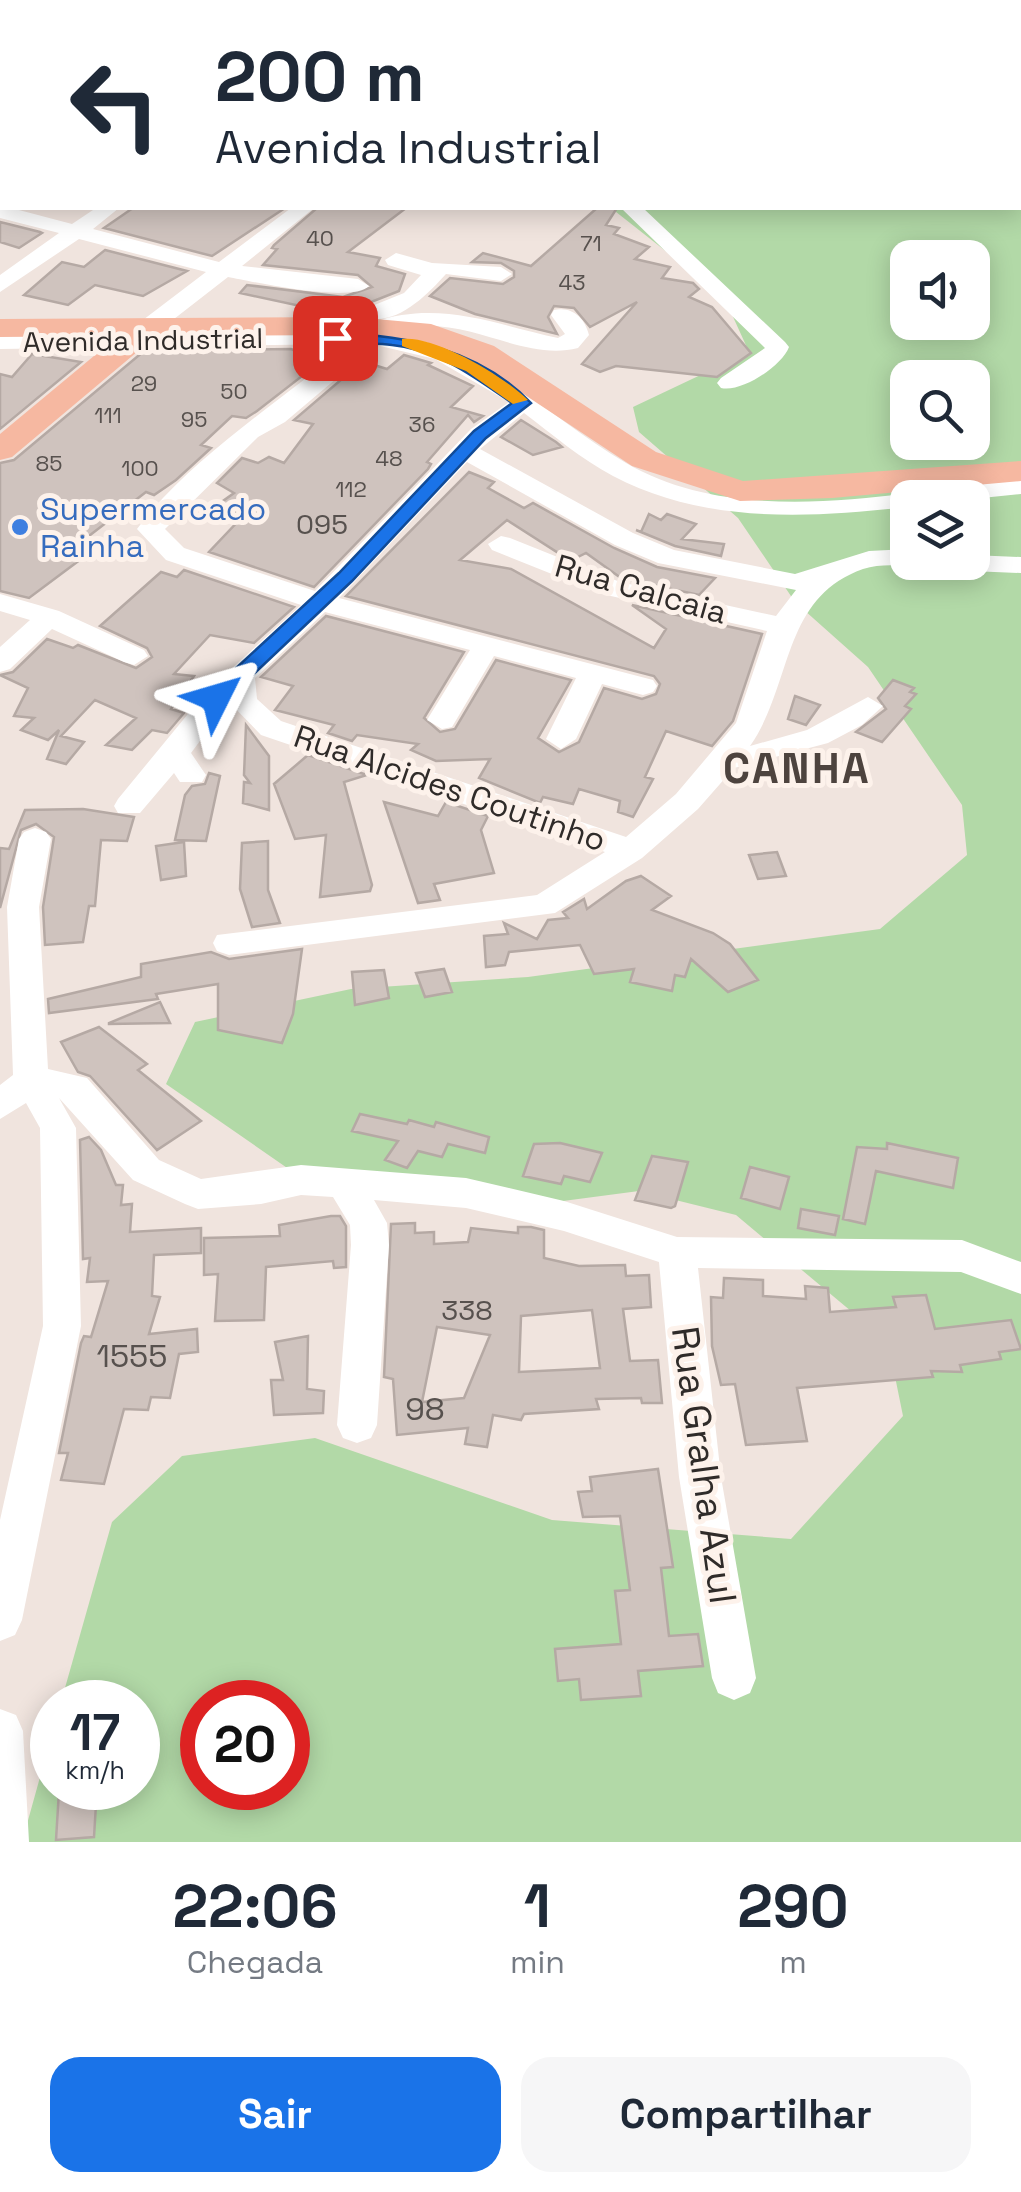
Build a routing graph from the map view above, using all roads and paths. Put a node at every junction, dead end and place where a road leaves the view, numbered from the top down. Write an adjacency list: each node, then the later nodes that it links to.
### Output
1 (106, 210): 5 (street)
2 (302, 210): 7 (street)
3 (632, 210): 17 (street)
4 (0, 211): 5 (street)
5 (77, 230): 7 (street); 10 (street)
6 (396, 260): 8 (street)
7 (218, 270): 11 (street); 15 (street)
8 (432, 273): 9 (street); 14 (street)
9 (501, 274)
10 (0, 285)
11 (358, 286)
12 (562, 315): 14 (street)
13 (0, 328): 15 (main road, Avenida Industrial)
14 (368, 331): 15 (main road, Avenida Industrial); 18 (street, Avenida Industrial); 19 (main road, Avenida Industrial); 31 (street)
15 (139, 335): 16 (street, Avenida Industrial); 20 (main road)
16 (0, 342)
17 (729, 382)
18 (523, 403): 19 (street, Avenida Industrial); 21 (street)
19 (574, 427): 22 (main road, Avenida Industrial); 23 (street, Avenida Industrial)
20 (0, 450)
21 (465, 451): 28 (street); 31 (street)
22 (1021, 471)
23 (1021, 486)
24 (502, 544): 32 (street, Rua Calcaia)
25 (890, 557): 29 (street)
26 (990, 563): 27 (street)
27 (1021, 564)
28 (732, 571): 29 (street); 32 (street)
29 (834, 572): 34 (street)
30 (0, 602): 33 (street)
31 (320, 602): 35 (street); 39 (street)
32 (722, 614): 34 (street, Rua Calcaia)
33 (49, 617): 36 (street); 37 (street)
34 (783, 626): 44 (street)
35 (486, 646): 38 (street); 42 (street)
36 (134, 656)
37 (0, 663)
38 (592, 673): 40 (street); 43 (street)
39 (241, 679): 45 (street); 47 (street, Rua Alcides Coutinho)
40 (643, 686)
41 (868, 706): 44 (street)
42 (442, 720)
43 (561, 739)
44 (724, 758): 47 (street)
45 (128, 806)
46 (35, 839): 48 (street)
47 (631, 850): 49 (street)
48 (12, 924): 50 (street)
49 (228, 943)
50 (31, 1080): 51 (street); 52 (street); 56 (street)
51 (0, 1105)
52 (344, 1184): 53 (street); 55 (street)
53 (677, 1252): 54 (street); 57 (street, Rua Gralha Azul)
54 (1021, 1278)
55 (357, 1426)
56 (0, 1620)
57 (734, 1678)
58 (0, 1731): 59 (street)
59 (5, 1842)

